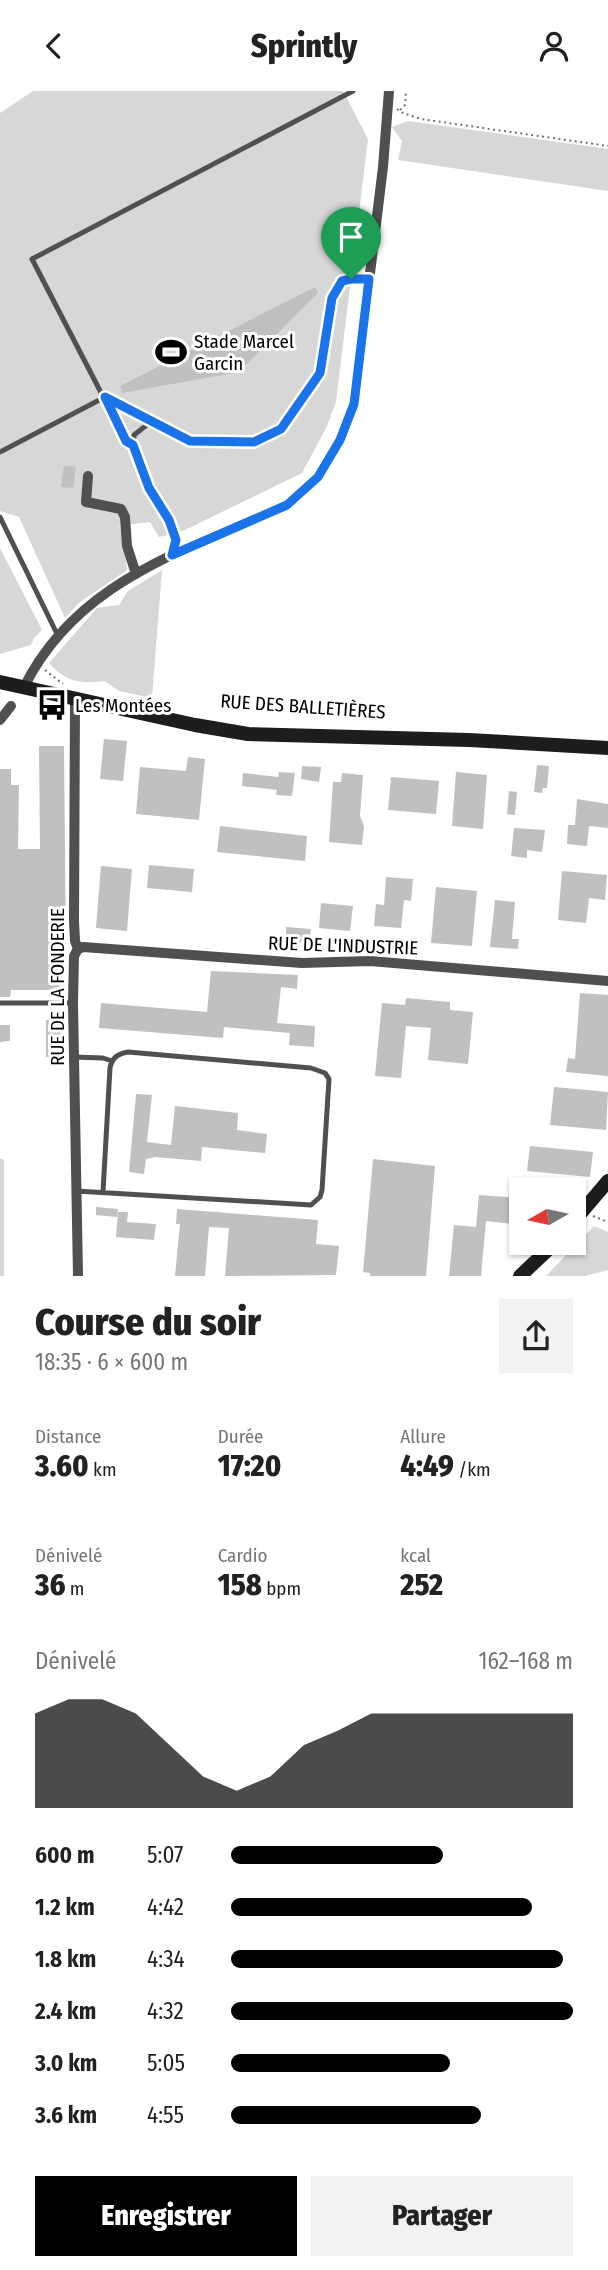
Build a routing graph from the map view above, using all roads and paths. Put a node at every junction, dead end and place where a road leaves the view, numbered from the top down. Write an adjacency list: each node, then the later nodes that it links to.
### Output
1 (353, 91): 6 (lane)
2 (389, 91): 5 (street)
3 (406, 91): 4 (path)
4 (608, 146)
5 (369, 279): 7 (lane); 12 (street)
6 (105, 397): 7 (lane); 8 (lane); 9 (lane)
7 (158, 426): 8 (lane)
8 (133, 445): 12 (lane)
9 (0, 452)
10 (88, 476): 13 (street)
11 (0, 517): 14 (lane)
12 (172, 555): 13 (street)
13 (136, 574): 14 (street)
14 (58, 636): 15 (street)
15 (38, 663): 18 (path); 19 (street)
16 (49, 680): 18 (path)
17 (0, 682): 19 (street)
18 (63, 684): 20 (path)
19 (21, 686): 21 (street)
20 (63, 688)
21 (75, 698): 24 (street); 25 (street, RUE DE LA FONDERIE)
22 (11, 706): 23 (street)
23 (0, 720)
24 (608, 748)
25 (78, 949): 26 (street, RUE DE L'INDUSTRIE); 28 (street, RUE DE LA FONDERIE)
26 (608, 981)
27 (0, 1003): 28 (lane)
28 (73, 1003): 29 (street, RUE DE LA FONDERIE)
29 (74, 1057): 30 (lane); 32 (street, RUE DE LA FONDERIE)
30 (112, 1061): 33 (lane); 33 (lane)
31 (608, 1181): 34 (street)
32 (76, 1191): 33 (lane); 38 (street, RUE DE LA FONDERIE)
33 (103, 1192)
34 (586, 1207)
35 (586, 1218): 36 (path)
36 (608, 1223)
37 (542, 1255): 39 (street)
38 (78, 1276)
39 (520, 1276)

